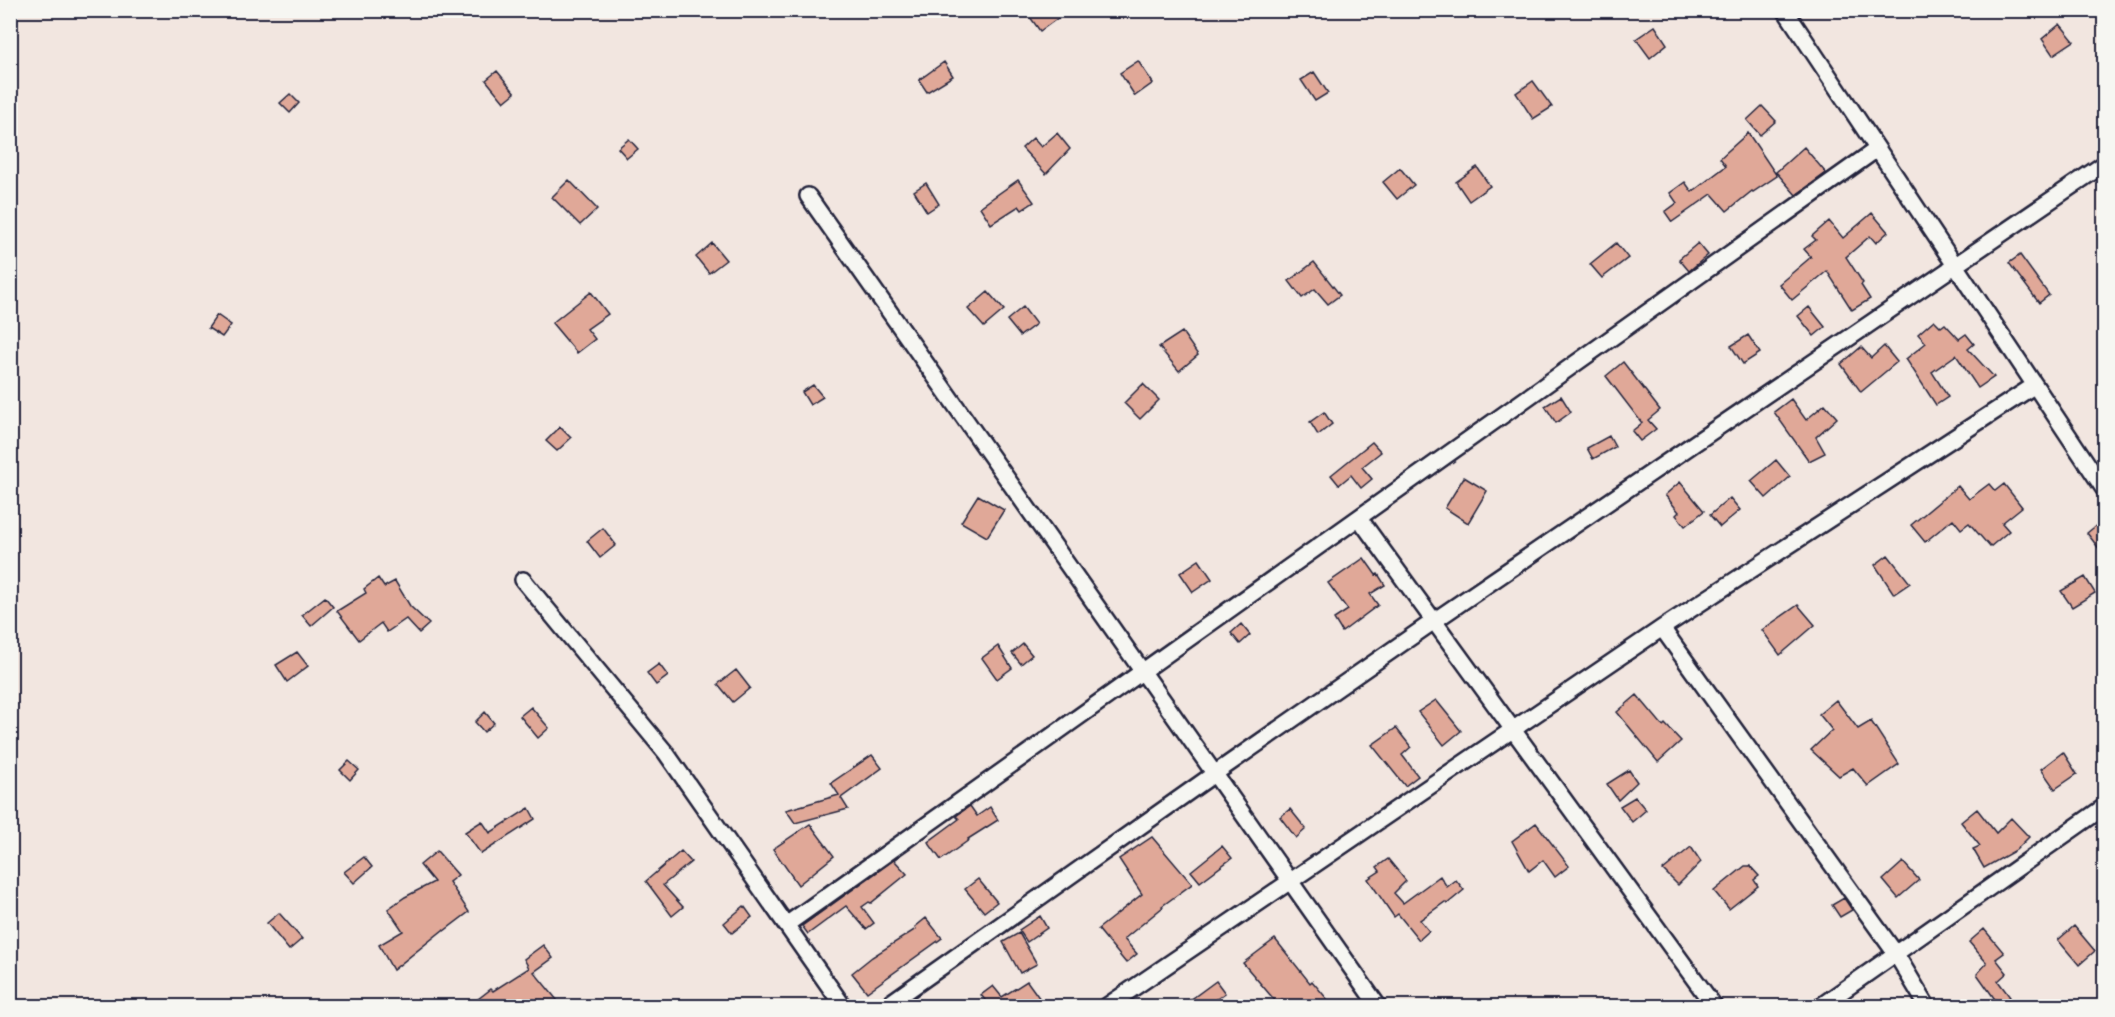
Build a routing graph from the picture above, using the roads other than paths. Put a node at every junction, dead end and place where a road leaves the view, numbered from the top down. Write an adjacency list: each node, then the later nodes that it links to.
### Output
1 (1785, 10): 2 (street)
2 (1877, 149): 5 (street); 8 (street)
3 (2104, 164): 5 (street)
4 (808, 196): 12 (street)
5 (1955, 266): 6 (street); 10 (street)
6 (2035, 385): 7 (street); 11 (street)
7 (2104, 489)
8 (1359, 518): 10 (street); 12 (street)
9 (523, 580): 17 (street)
10 (1434, 621): 13 (street); 14 (street)
11 (1662, 628): 13 (street); 18 (street)
12 (1142, 672): 14 (street); 17 (street)
13 (1512, 729): 16 (street); 23 (street)
14 (1214, 774): 16 (street); 20 (street)
15 (2104, 807): 18 (street)
16 (1290, 882): 21 (street); 22 (street)
17 (786, 926): 19 (street)
18 (1896, 954): 24 (street); 25 (street)
19 (843, 1006)
20 (886, 1006)
21 (1107, 1006)
22 (1378, 1006)
23 (1714, 1006)
24 (1821, 1006)
25 (1927, 1006)

